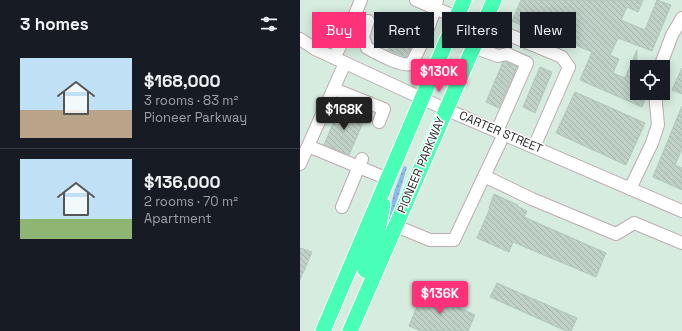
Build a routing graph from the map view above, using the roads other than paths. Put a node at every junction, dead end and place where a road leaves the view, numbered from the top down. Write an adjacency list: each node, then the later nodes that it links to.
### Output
1 (361, 0): 16 (street)
2 (416, 0): 5 (street)
3 (464, 0): 7 (main road, PIONEER PARKWAY)
4 (494, 0): 8 (main road, PIONEER PARKWAY)
5 (436, 4): 6 (street); 10 (street)
6 (448, 12)
7 (458, 12)
8 (488, 12)
9 (682, 18): 17 (street)
10 (368, 21)
11 (512, 36): 26 (street)
12 (300, 39): 16 (street, CARTER STREET)
13 (443, 48): 20 (main road, PIONEER PARKWAY)
14 (473, 48): 22 (main road, PIONEER PARKWAY)
15 (476, 48): 24 (street)
16 (334, 58): 18 (street, CARTER STREET)
17 (663, 60)
18 (345, 63): 19 (street); 20 (street, CARTER STREET)
19 (334, 89): 23 (street); 25 (street)
20 (422, 98): 22 (street, CARTER STREET); 30 (main road, PIONEER PARKWAY)
21 (656, 100): 31 (street)
22 (446, 109): 24 (street, CARTER STREET); 35 (main road, PIONEER PARKWAY)
23 (379, 122)
24 (501, 132): 26 (street, CARTER STREET); 29 (street)
25 (308, 146): 27 (street); 28 (street)
26 (534, 146): 31 (street, CARTER STREET)
27 (361, 163): 30 (street); 33 (street)
28 (300, 164)
29 (484, 176): 35 (street); 36 (street)
30 (388, 179): 32 (main road, PIONEER PARKWAY)
31 (630, 189): 34 (street, CARTER STREET)
32 (381, 194): 37 (main road, PIONEER PARKWAY); 38 (main road)
33 (342, 207)
34 (682, 211)
35 (396, 226): 38 (main road, PIONEER PARKWAY)
36 (682, 243)
37 (323, 331)
38 (350, 331)

